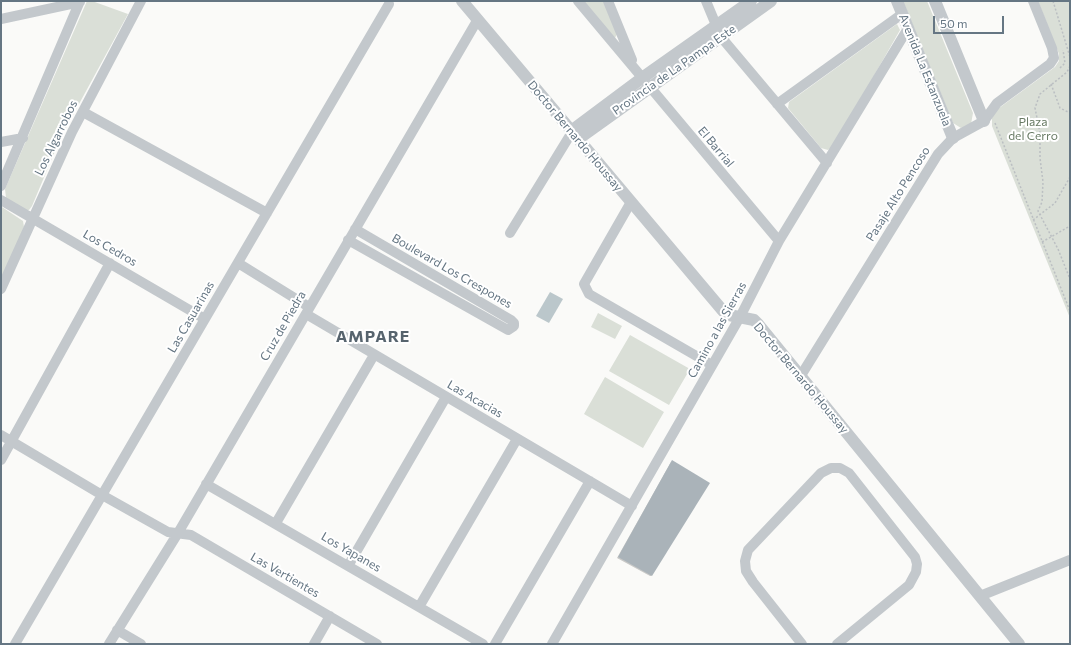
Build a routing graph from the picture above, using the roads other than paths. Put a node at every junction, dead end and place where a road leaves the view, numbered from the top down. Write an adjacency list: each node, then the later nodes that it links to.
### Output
1 (80, 1): 14 (street); 23 (street)
2 (141, 1): 20 (street, Los Algarrobos)
3 (462, 1): 15 (street, Doctor Bernardo Houssay)
4 (578, 1): 18 (street, El Barrial)
5 (608, 1): 18 (street, El Barrial)
6 (706, 1): 17 (street)
7 (751, 1): 17 (street, Provincia de La Pampa Este)
8 (771, 1): 17 (street, Provincia de La Pampa Este)
9 (896, 1): 13 (street, Avenida La Estanzuela)
10 (935, 1): 21 (street)
11 (1033, 1): 21 (street, Pasaje Alto Pencoso)
12 (389, 4): 30 (street, Las Casuarinas)
13 (902, 14): 16 (street, Avenida La Estanzuela); 19 (street)
14 (1, 19)
15 (478, 20): 22 (street, Doctor Bernardo Houssay); 32 (street, Cruz de Piedra)
16 (908, 30): 24 (street, Avenida La Estanzuela); 26 (street, Camino a las Sierras)
17 (718, 32): 18 (street, Provincia de La Pampa Este); 19 (street)
18 (642, 78): 22 (street, Provincia de La Pampa Este); 35 (street, El Barrial)
19 (777, 104): 26 (street)
20 (83, 112): 30 (street); 31 (street, Los Algarrobos)
21 (984, 121): 24 (street, Pasaje Alto Pencoso)
22 (573, 134): 29 (street, Doctor Bernardo Houssay); 33 (street, Provincia de La Pampa Este)
23 (23, 138): 25 (street); 27 (street)
24 (953, 138): 44 (street, Pasaje Alto Pencoso)
25 (1, 142)
26 (827, 163): 35 (street, Camino a las Sierras)
27 (1, 186)
28 (1, 200): 31 (street, Los Cedros)
29 (631, 202): 40 (street, Doctor Bernardo Houssay); 43 (street)
30 (267, 213): 37 (street, Las Casuarinas)
31 (32, 219): 36 (street, Los Cedros); 38 (street, Los Algarrobos)
32 (355, 229): 34 (street, Cruz de Piedra); 34 (street, Boulevard Los Crespones)
33 (510, 233)
34 (348, 240): 39 (street, Cruz de Piedra)
35 (779, 241): 40 (street, Camino a las Sierras)
36 (110, 263): 41 (street, Los Cedros); 48 (street)
37 (238, 263): 39 (street, Las Acacias); 41 (street, Las Casuarinas)
38 (1, 289)
39 (307, 310): 42 (street, Las Acacias); 51 (street, Cruz de Piedra)
40 (740, 317): 43 (street, Camino a las Sierras); 44 (street, Doctor Bernardo Houssay)
41 (205, 319): 52 (street, Las Casuarinas)
42 (374, 355): 45 (street, Las Acacias); 54 (street)
43 (712, 365): 53 (street, Camino a las Sierras)
44 (800, 377): 58 (street, Doctor Bernardo Houssay)
45 (446, 397): 47 (street, Las Acacias); 57 (street)
46 (1, 435): 48 (street, Las Vertientes)
47 (517, 439): 50 (street, Las Acacias); 59 (street)
48 (11, 441): 49 (street); 52 (street, Las Vertientes)
49 (1, 460)
50 (590, 481): 53 (street, Las Acacias); 68 (street)
51 (206, 484): 54 (street, Los Yapanes); 55 (street, Cruz de Piedra)
52 (102, 495): 55 (street, Las Vertientes); 62 (street, Las Casuarinas)
53 (632, 506): 69 (street, Camino a las Sierras)
54 (276, 523): 57 (street, Los Yapanes)
55 (178, 533): 60 (street, Las Vertientes); 61 (street, Cruz de Piedra)
56 (1070, 560): 58 (street)
57 (348, 566): 59 (street, Los Yapanes)
58 (980, 596): 72 (street, Doctor Bernardo Houssay)
59 (419, 606): 67 (street, Los Yapanes)
60 (330, 616): 65 (street); 66 (street, Las Vertientes)
61 (117, 630): 63 (street, Cruz de Piedra); 64 (street)
62 (16, 644)
63 (109, 644)
64 (141, 644)
65 (314, 644)
66 (377, 644)
67 (483, 644)
68 (495, 644)
69 (552, 644)
70 (802, 644): 71 (street)
71 (837, 644)
72 (1019, 644)

